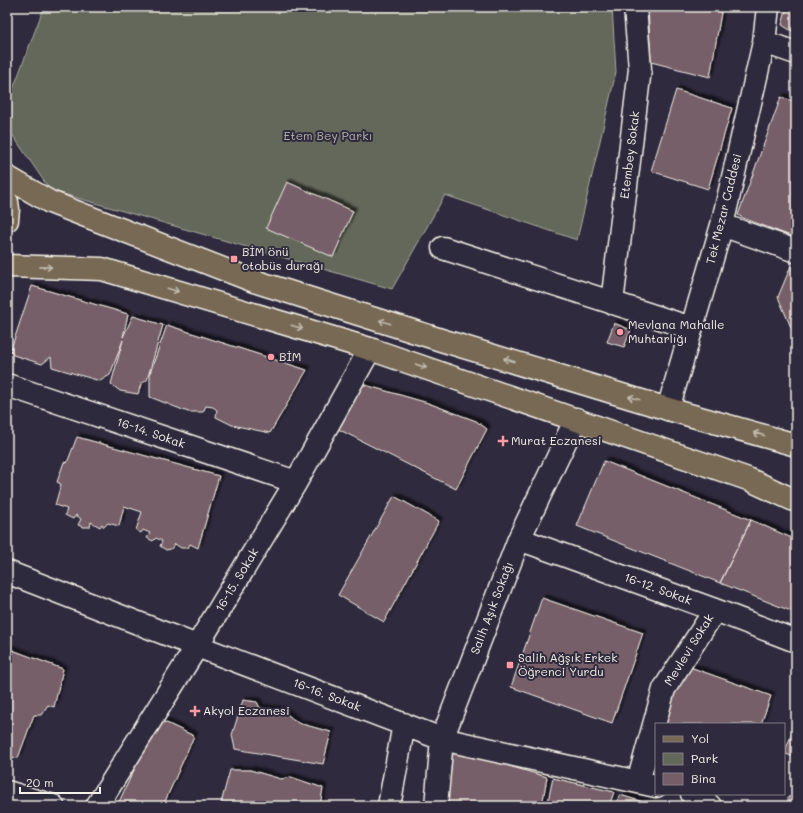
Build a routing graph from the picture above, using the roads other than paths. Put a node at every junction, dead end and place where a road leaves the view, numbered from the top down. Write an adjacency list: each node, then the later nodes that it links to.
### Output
1 (635, 7): 12 (street, Etembey Sokak)
2 (768, 7): 3 (street, Tek Mezar Caddesi)
3 (764, 42): 4 (street); 8 (street, Tek Mezar Caddesi)
4 (796, 53)
5 (7, 177): 16 (main road, one-way to 5)
6 (7, 202): 7 (main road)
7 (7, 220)
8 (722, 225): 10 (street); 13 (street, Tek Mezar Caddesi)
9 (443, 248): 12 (street)
10 (796, 251)
11 (7, 266): 14 (main road, one-way to 14)
12 (612, 303): 13 (street)
13 (691, 328): 16 (street, Tek Mezar Caddesi)
14 (370, 349): 17 (main road, one-way to 17); 19 (street, 16-15. Sokak)
15 (7, 385): 19 (street, 16-14. Sokak)
16 (668, 409): 18 (main road, one-way to 16)
17 (576, 419): 20 (main road); 21 (street, Salih Aşık Sokağı)
18 (796, 445)
19 (296, 482): 25 (street, 16-15. Sokak)
20 (796, 501)
21 (518, 539): 23 (street, 16-12. Sokak); 28 (street, Salih Aşık Sokağı)
22 (7, 572): 25 (street, 16-16. Sokak)
23 (714, 610): 24 (street, 16-12. Sokak); 26 (street, Mevlevi Sokak)
24 (796, 641)
25 (197, 646): 27 (street, 16-16. Sokak); 34 (street, 16-15. Sokak)
26 (658, 723)
27 (404, 724): 28 (street, 16-16. Sokak); 35 (street)
28 (442, 739): 30 (street, 16-16. Sokak); 36 (street, Salih Aşık Sokağı)
29 (655, 739): 30 (street, Mevlevi Sokak)
30 (647, 784)
31 (7, 792): 33 (street)
32 (696, 795): 37 (street)
33 (54, 806)
34 (97, 806)
35 (389, 806)
36 (436, 806)
37 (710, 806)

